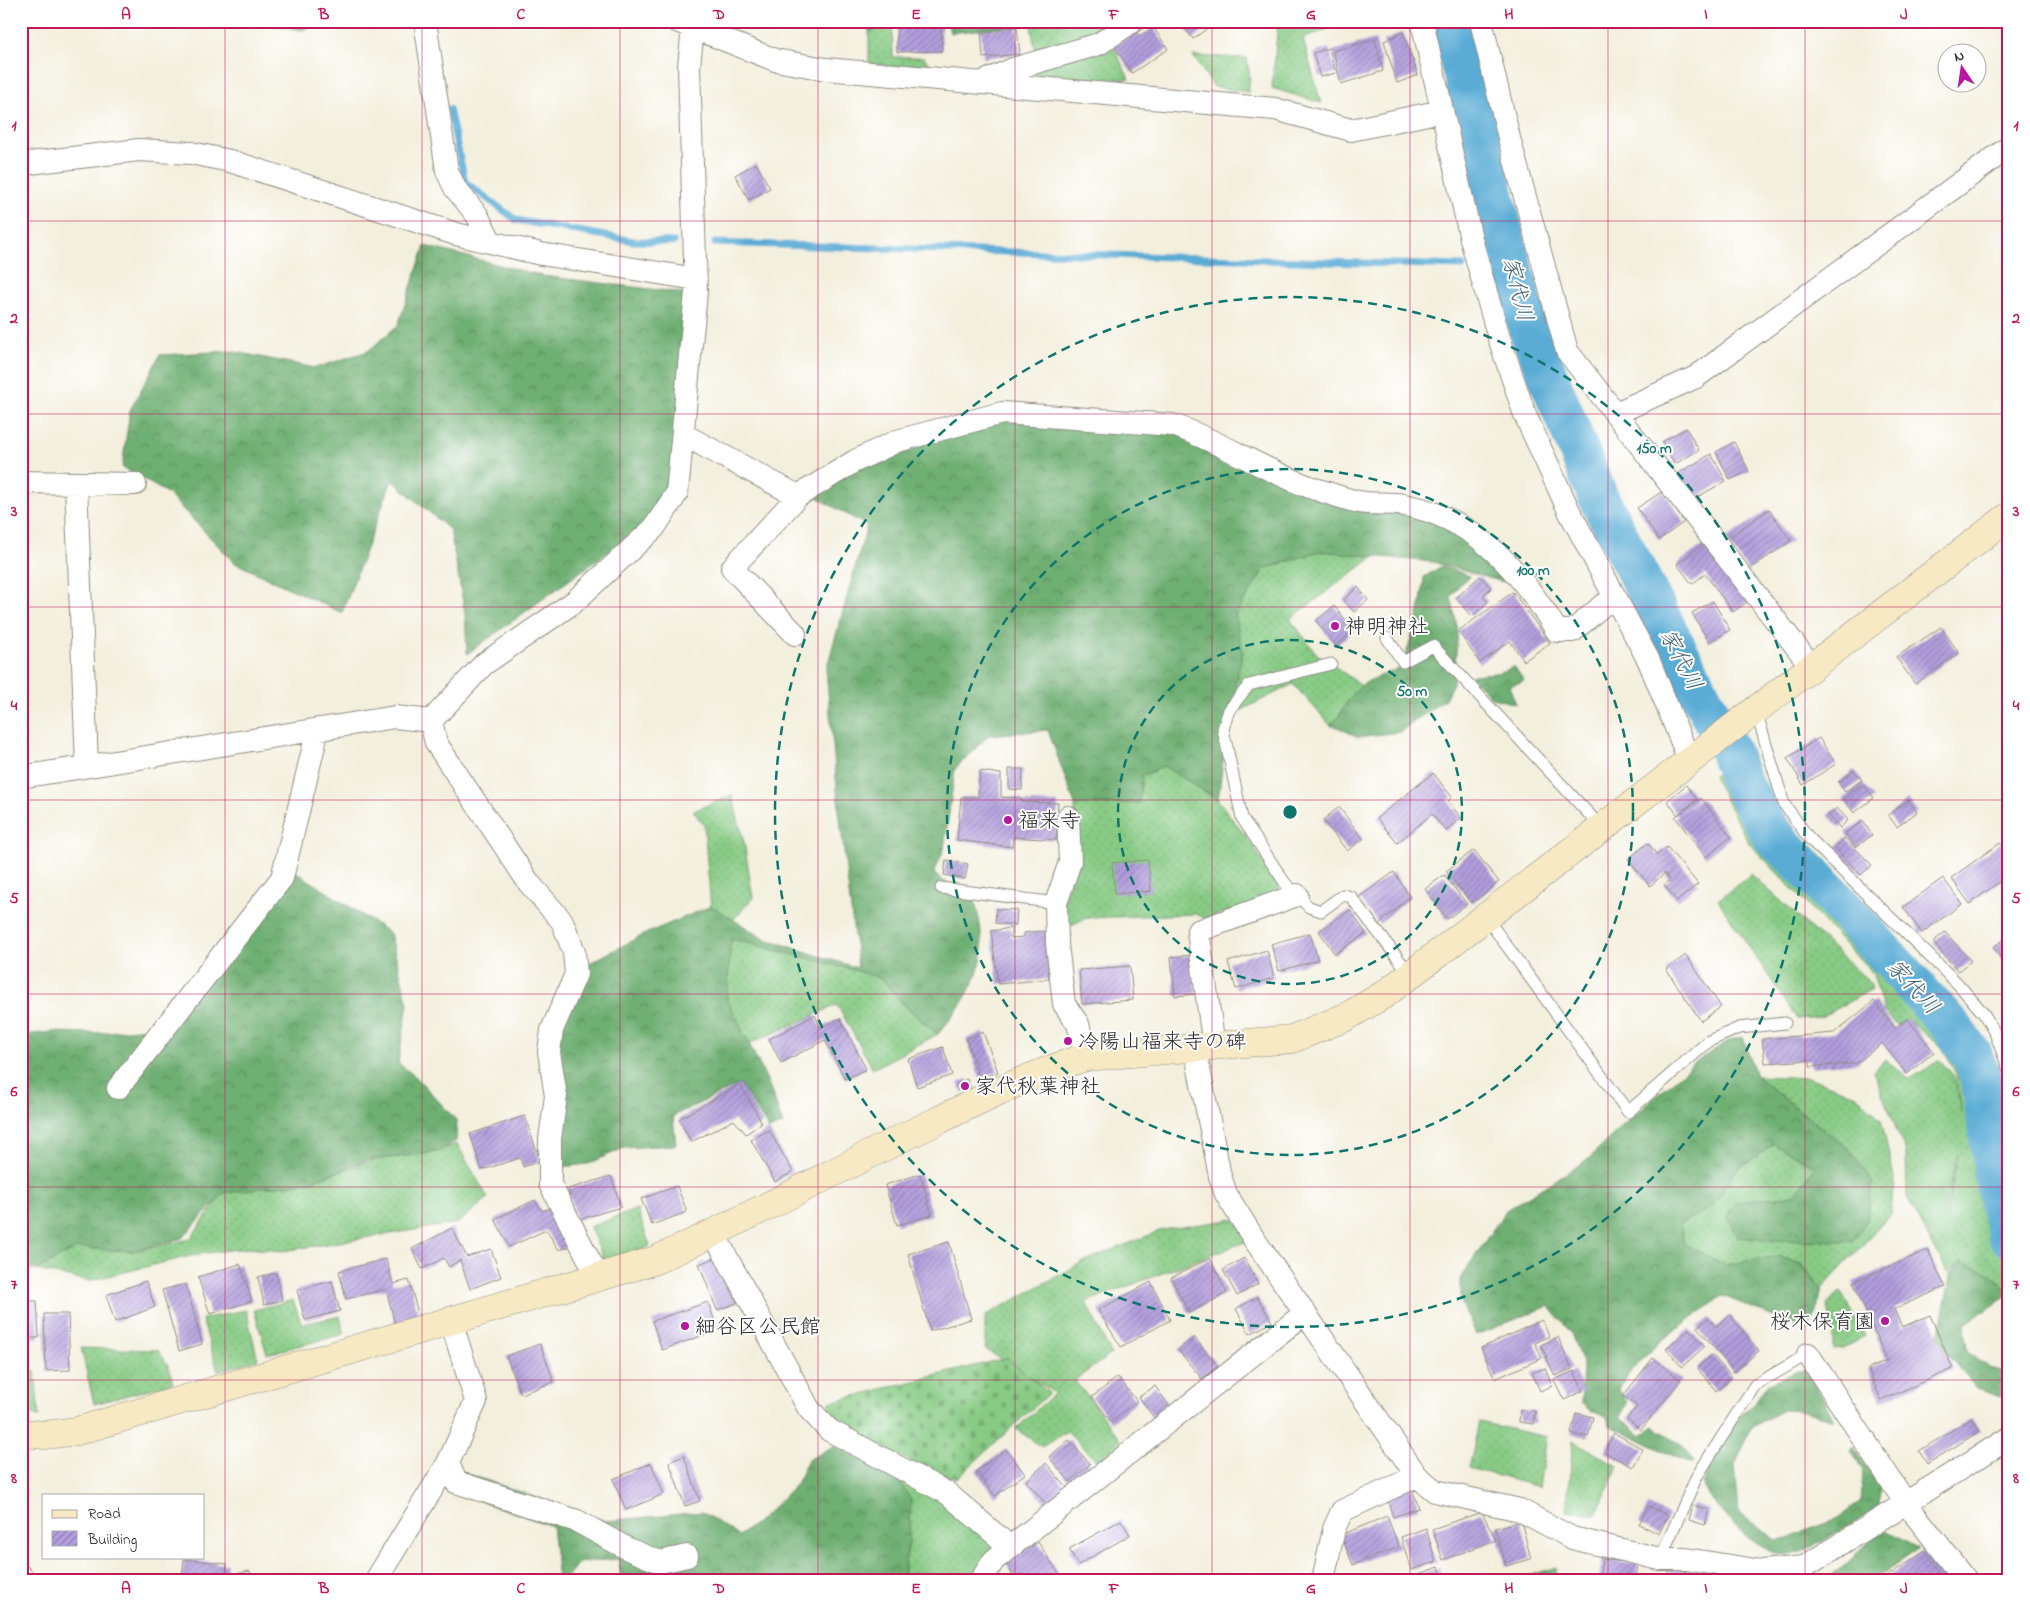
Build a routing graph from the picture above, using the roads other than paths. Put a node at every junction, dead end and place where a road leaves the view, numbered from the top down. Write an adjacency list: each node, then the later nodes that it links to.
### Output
1 (425, 21): 10 (street)
2 (1133, 21): 6 (street)
3 (1422, 21): 7 (street)
4 (1481, 21): 12 (street)
5 (685, 25): 6 (street); 11 (street)
6 (978, 84): 7 (street)
7 (1442, 111): 19 (street)
8 (2009, 147): 12 (street)
9 (21, 164): 10 (street)
10 (491, 242): 11 (street)
11 (696, 279): 13 (street)
12 (1616, 413): 23 (street)
13 (684, 435): 17 (street); 25 (street)
14 (21, 482): 15 (street)
15 (76, 483): 16 (street); 28 (street)
16 (135, 484)
17 (798, 496): 19 (street); 20 (street)
18 (2009, 516): 23 (street)
19 (1617, 600): 27 (street)
20 (795, 634)
21 (1387, 638): 31 (lane)
22 (1331, 664): 33 (lane)
23 (1812, 667): 24 (street)
24 (1749, 714): 27 (street); 40 (lane)
25 (431, 721): 26 (street); 43 (street)
26 (318, 730): 28 (street); 41 (street)
27 (1693, 756): 31 (street)
28 (87, 766): 29 (street)
29 (21, 777)
30 (1068, 816): 34 (street)
31 (1601, 827): 35 (street)
32 (941, 888): 34 (lane)
33 (1297, 895): 36 (lane); 38 (street)
34 (1056, 903): 39 (street)
35 (1485, 916): 36 (street); 37 (lane)
36 (1410, 974): 38 (street)
37 (1785, 1023)
38 (1204, 1048): 39 (street); 44 (street)
39 (1086, 1058): 42 (street)
40 (2009, 1070)
41 (118, 1088)
42 (714, 1234): 43 (street); 52 (street)
43 (598, 1277): 45 (street)
44 (1305, 1313): 50 (street); 52 (street)
45 (451, 1321): 47 (street); 49 (street)
46 (1808, 1354): 51 (street); 54 (lane)
47 (21, 1433)
48 (2009, 1438): 51 (street)
49 (448, 1463): 53 (street); 58 (street)
50 (1417, 1476): 54 (street); 60 (street)
51 (1906, 1502): 55 (street); 61 (street)
52 (1010, 1547): 59 (street)
53 (687, 1556)
54 (1660, 1559): 55 (street)
55 (1798, 1573)
56 (21, 1576): 57 (street)
57 (24, 1580)
58 (376, 1580)
59 (981, 1580)
60 (1323, 1580)
61 (1966, 1580)

